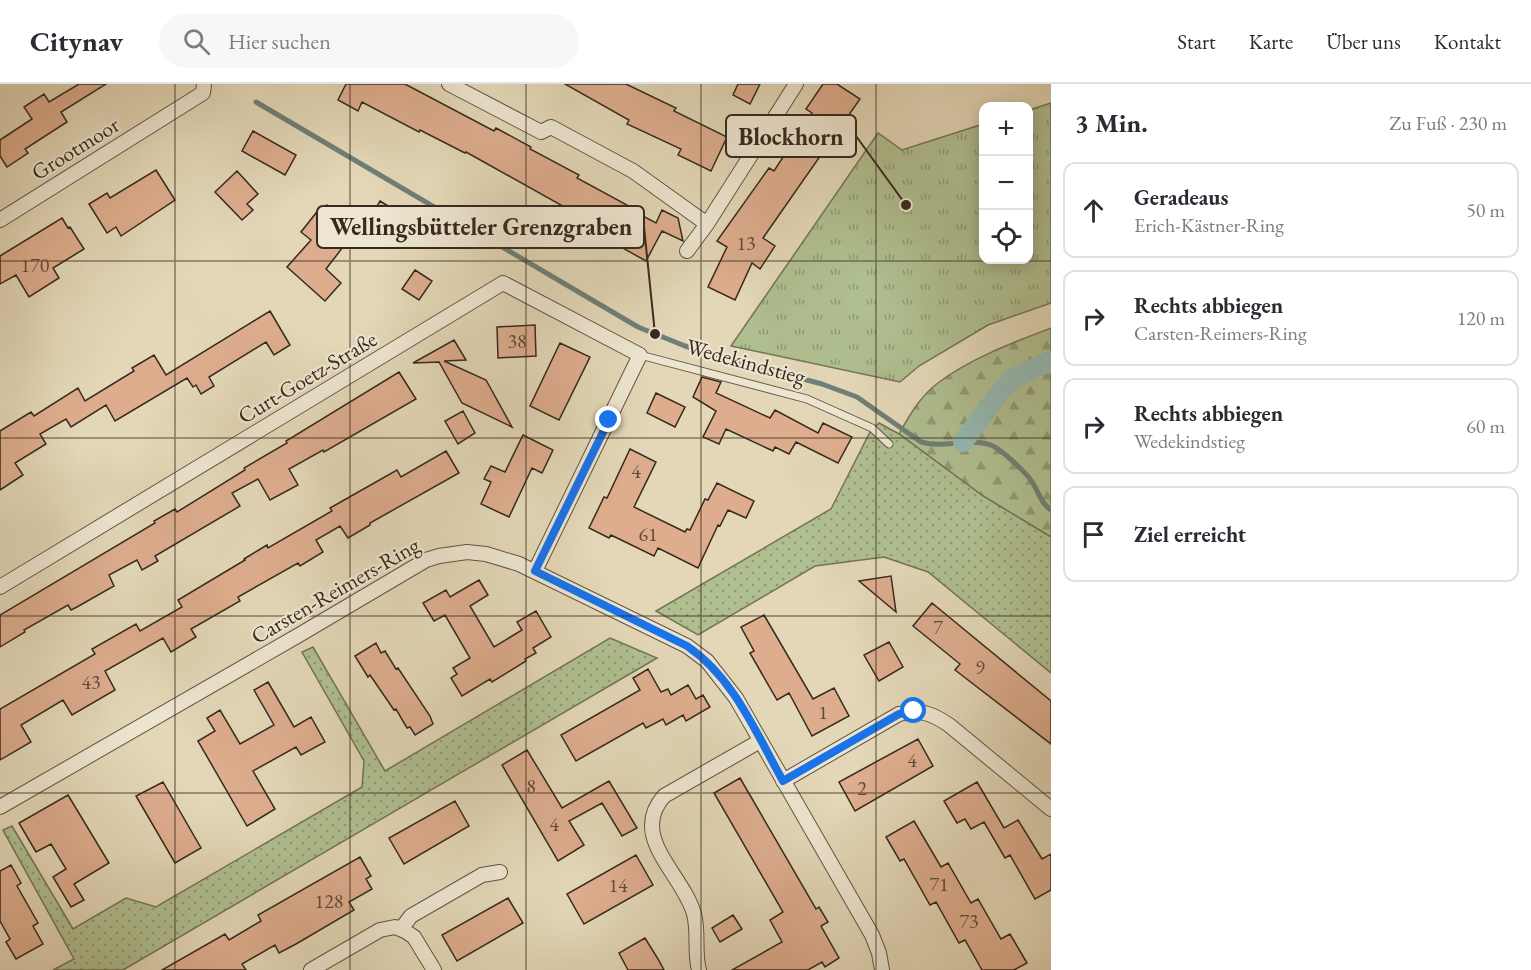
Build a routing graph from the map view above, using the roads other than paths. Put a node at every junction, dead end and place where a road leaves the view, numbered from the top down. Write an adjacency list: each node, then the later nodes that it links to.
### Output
1 (449, 84): 5 (street)
2 (796, 84): 5 (street)
3 (204, 88): 4 (street, Grootmoor)
4 (0, 220)
5 (707, 224): 6 (street)
6 (687, 251)
7 (640, 355): 8 (lane, Wedekindstieg); 9 (street); 10 (street, Curt-Goetz-Straße)
8 (890, 444)
9 (535, 571): 11 (street, Carsten-Reimers-Ring); 13 (street, Carsten-Reimers-Ring)
10 (0, 587)
11 (760, 741): 12 (street, Carsten-Reimers-Ring); 19 (street)
12 (783, 781): 14 (street); 20 (street, Carsten-Reimers-Ring)
13 (0, 807)
14 (1051, 809)
15 (500, 872): 16 (street)
16 (400, 928): 17 (street); 18 (street)
17 (311, 970)
18 (434, 970)
19 (699, 970)
20 (882, 970)

